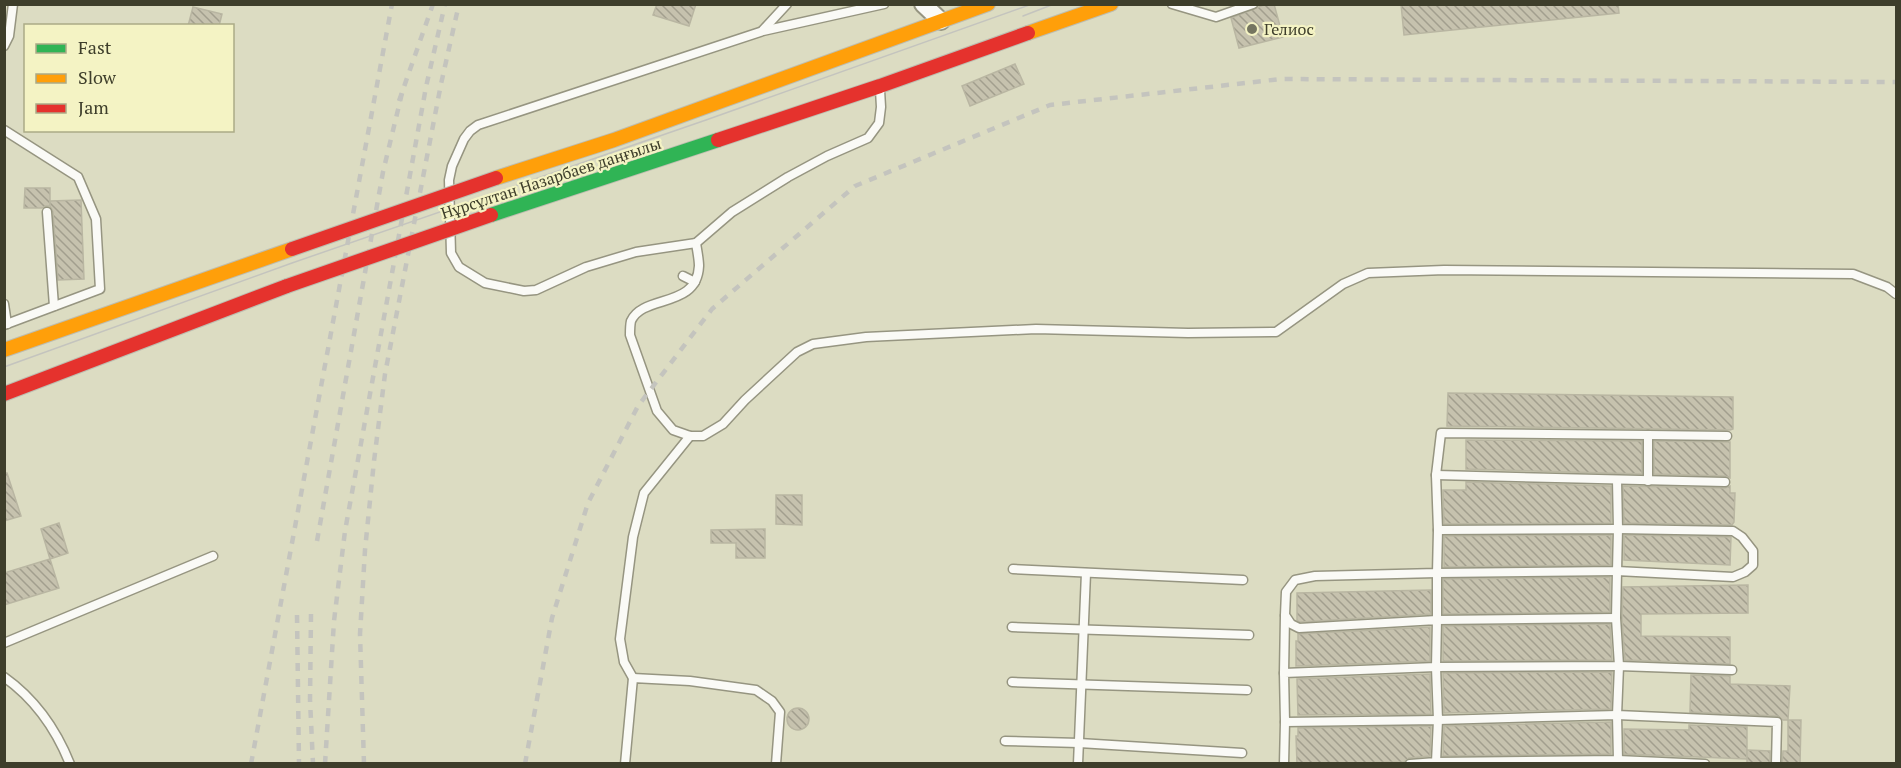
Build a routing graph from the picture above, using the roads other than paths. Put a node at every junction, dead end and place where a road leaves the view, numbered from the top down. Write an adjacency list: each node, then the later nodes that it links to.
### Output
1 (13, 4): 11 (lane)
2 (787, 4): 10 (lane)
3 (884, 4): 10 (lane)
4 (923, 4): 9 (street)
5 (988, 4): 9 (main road, Нұрсұлтан Назарбаев даңғылы)
6 (1111, 4): 12 (main road, Нұрсұлтан Назарбаев даңғылы)
7 (1172, 4): 8 (lane)
8 (1253, 4)
9 (941, 21): 22 (main road, Нұрсұлтан Назарбаев даңғылы, bridge)
10 (763, 31): 15 (lane)
11 (4, 46)
12 (880, 86): 15 (lane); 23 (main road, Нұрсұлтан Назарбаев даңғылы, bridge)
13 (4, 129): 20 (lane)
14 (47, 212): 20 (lane)
15 (696, 243): 17 (lane)
16 (683, 276): 17 (lane)
17 (695, 282): 25 (lane)
18 (1896, 294): 25 (lane)
19 (4, 304): 21 (lane)
20 (54, 306): 21 (lane)
21 (6, 324)
22 (4, 350)
23 (4, 394)
24 (1648, 435): 26 (lane); 27 (lane); 29 (lane)
25 (690, 436): 51 (lane)
26 (1727, 436)
27 (1436, 475): 28 (lane); 32 (lane)
28 (1617, 480): 29 (lane); 31 (lane)
29 (1648, 481): 30 (lane)
30 (1725, 482)
31 (1617, 529): 32 (lane); 35 (lane); 35 (lane)
32 (1438, 530): 37 (lane)
33 (213, 556): 45 (lane)
34 (1013, 569): 36 (lane)
35 (1617, 571): 37 (lane); 40 (lane)
36 (1086, 573): 38 (lane); 43 (lane)
37 (1437, 573): 39 (lane); 41 (lane)
38 (1243, 580)
39 (1285, 615): 41 (lane); 49 (lane)
40 (1616, 618): 41 (lane); 46 (lane)
41 (1437, 620): 47 (lane)
42 (1012, 627): 43 (lane)
43 (1083, 628): 44 (lane); 53 (lane)
44 (1248, 635)
45 (4, 643)
46 (1619, 666): 47 (lane); 48 (lane); 55 (lane)
47 (1436, 667): 49 (lane); 56 (lane)
48 (1732, 670)
49 (1284, 673): 57 (lane)
50 (4, 677): 63 (lane)
51 (633, 678): 64 (lane); 65 (lane)
52 (1012, 682): 53 (lane)
53 (1081, 685): 54 (lane); 59 (lane)
54 (1247, 690)
55 (1617, 715): 56 (lane); 61 (lane); 70 (lane)
56 (1438, 720): 57 (lane); 62 (lane)
57 (1285, 722): 67 (lane)
58 (1005, 741): 59 (lane)
59 (1079, 743): 60 (lane); 66 (lane)
60 (1242, 753)
61 (1618, 762): 62 (lane); 69 (lane)
62 (1436, 763): 68 (lane)
63 (70, 764)
64 (625, 764)
65 (776, 764)
66 (1078, 764)
67 (1284, 764)
68 (1410, 764)
69 (1705, 764)
70 (1776, 764)

